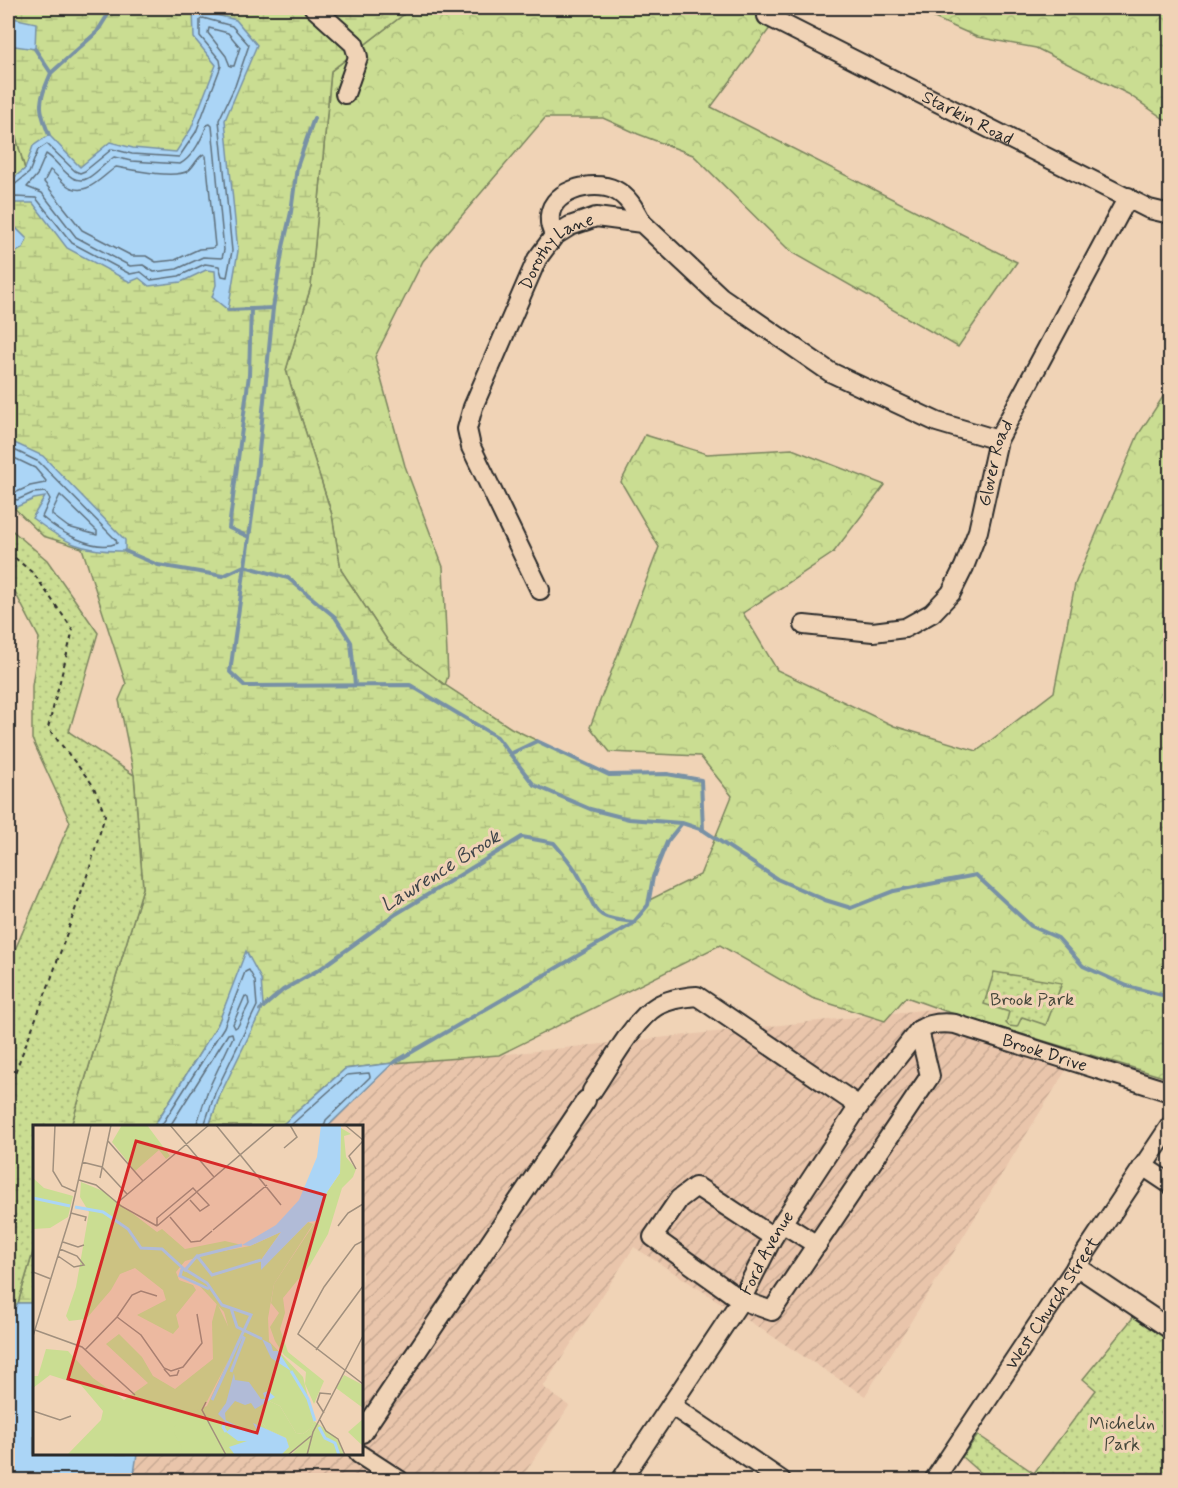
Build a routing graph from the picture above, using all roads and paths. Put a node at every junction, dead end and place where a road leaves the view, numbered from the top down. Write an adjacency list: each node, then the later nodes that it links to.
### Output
1 (314, 8): 3 (street)
2 (767, 16): 4 (street, Starkin Road)
3 (345, 94)
4 (1128, 197): 5 (street, Starkin Road); 8 (street, Glover Road)
5 (1170, 214)
6 (642, 222): 7 (street, Dorothy Lane); 7 (street); 8 (street)
7 (554, 236): 10 (street, Dorothy Lane)
8 (998, 440): 11 (street, Glover Road)
9 (8, 552): 14 (path)
10 (540, 590)
11 (804, 625)
12 (919, 1030): 13 (street, Brook Drive); 15 (street, Ford Avenue); 20 (street)
13 (1170, 1092)
14 (8, 1102)
15 (860, 1106): 19 (street, Ford Avenue); 25 (street)
16 (1170, 1126): 17 (street, West Church Street)
17 (1143, 1166): 18 (street); 21 (street, West Church Street)
18 (1170, 1184)
19 (778, 1230): 20 (street); 22 (street, Ford Avenue); 22 (street)
20 (817, 1245): 22 (street)
21 (1076, 1266): 23 (street); 30 (street, West Church Street)
22 (741, 1300): 24 (street, Ford Avenue)
23 (1170, 1329)
24 (670, 1406): 28 (street, Ford Avenue); 29 (street)
25 (363, 1432)
26 (361, 1455): 27 (street)
27 (399, 1480)
28 (621, 1480)
29 (781, 1480)
30 (934, 1480)

